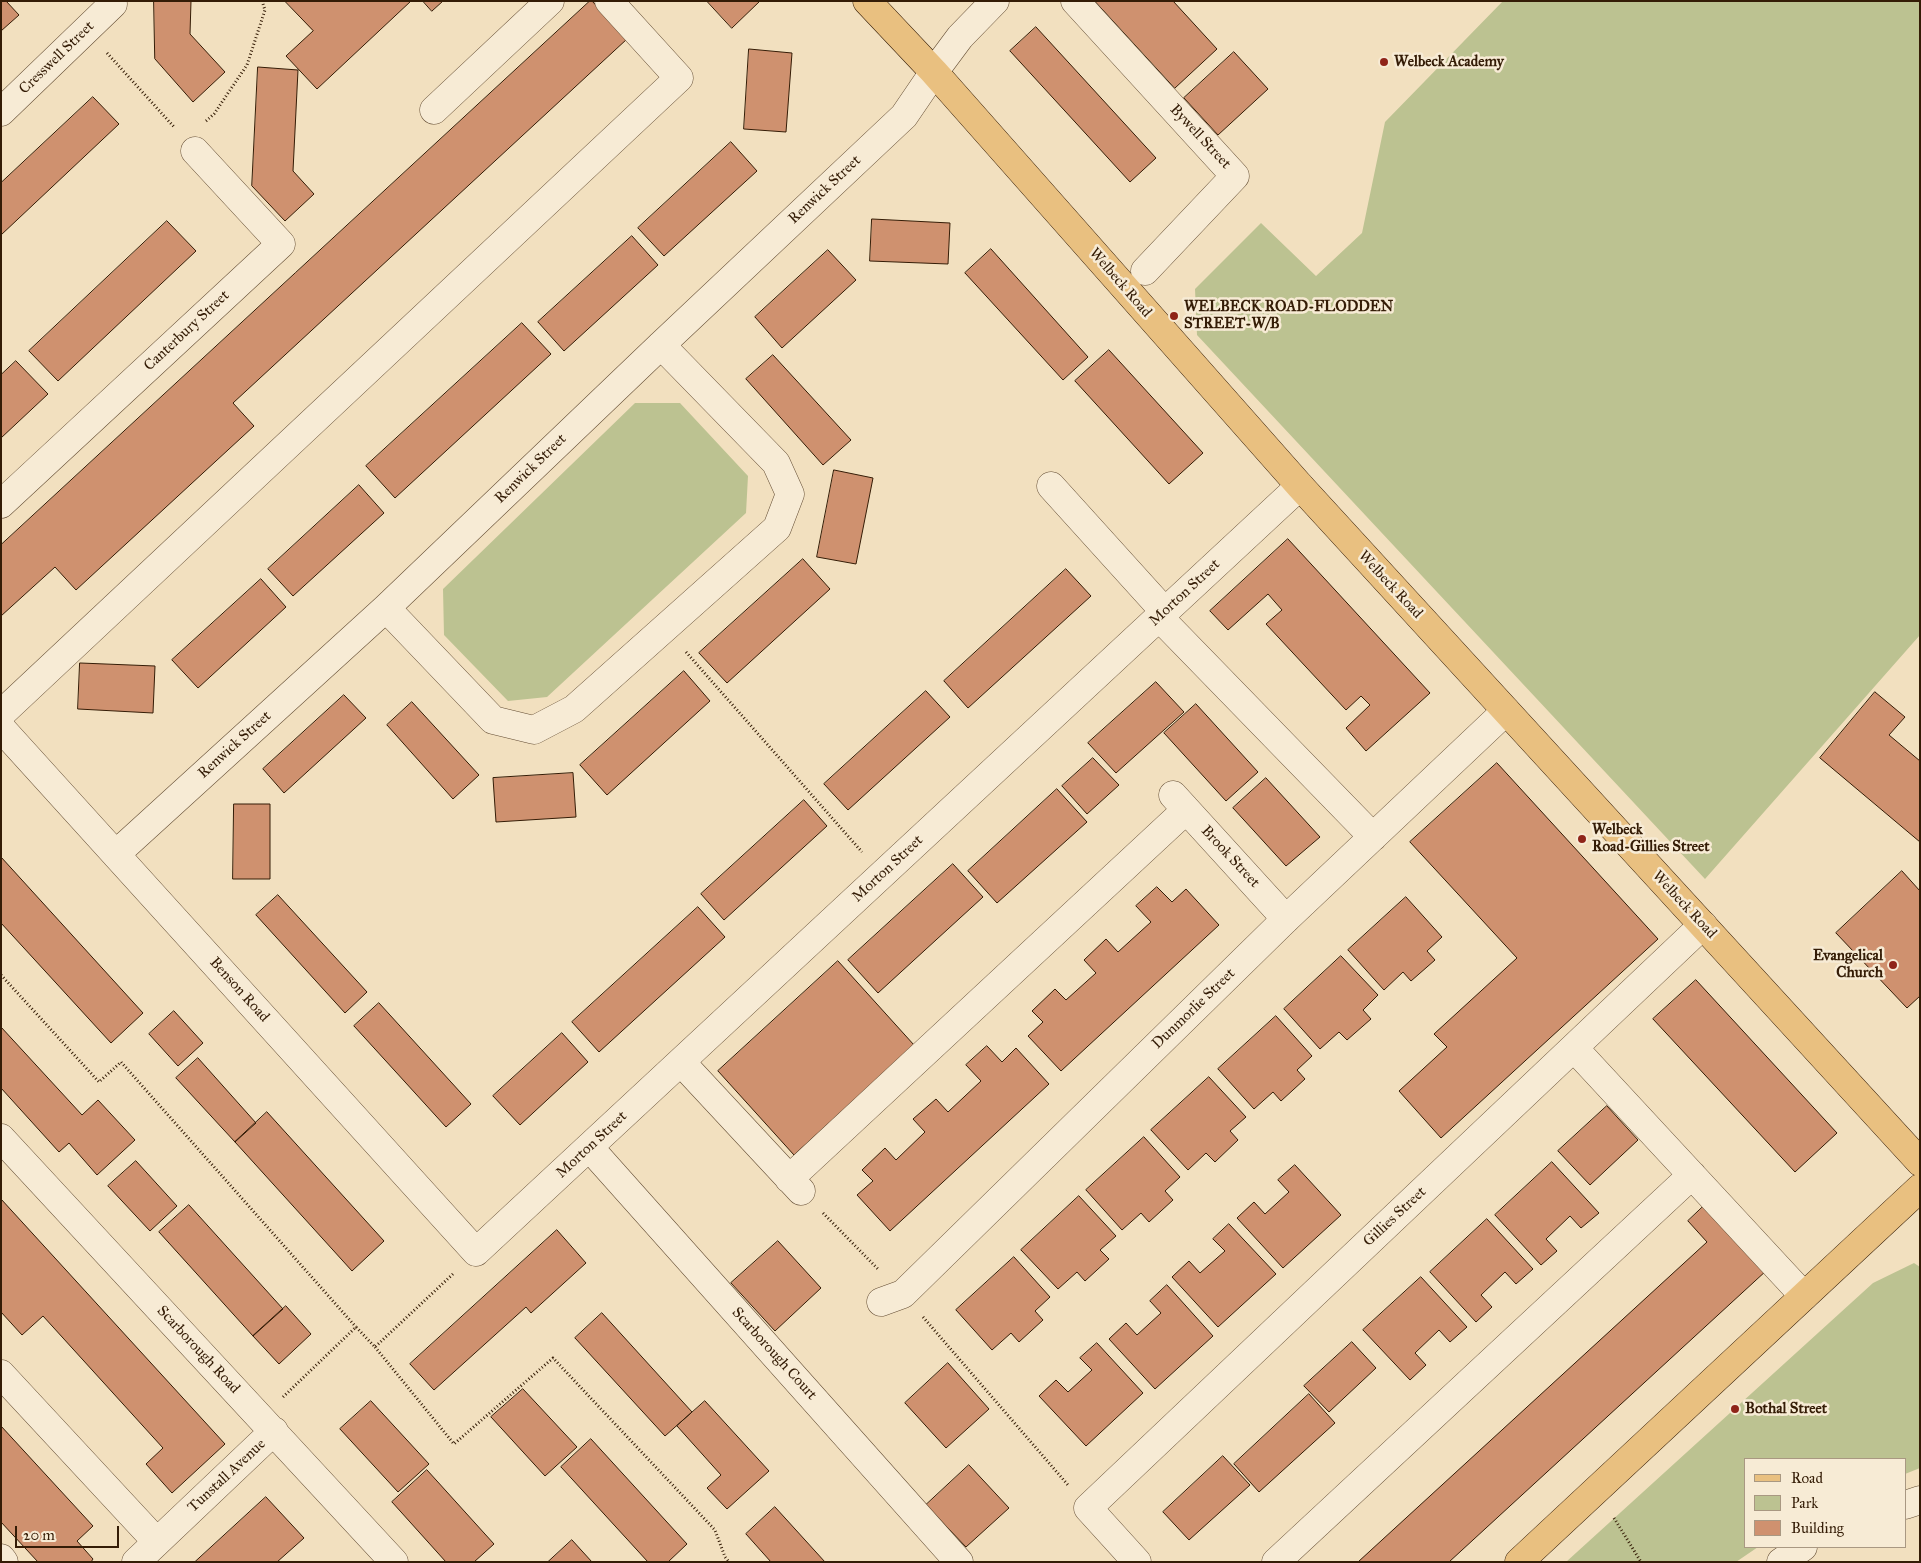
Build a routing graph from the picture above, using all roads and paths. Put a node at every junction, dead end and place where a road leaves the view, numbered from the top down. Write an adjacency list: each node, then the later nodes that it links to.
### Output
1 (262, 1): 12 (path)
2 (550, 1): 10 (street)
3 (609, 1): 22 (street)
4 (868, 1): 9 (main road, Welbeck Road)
5 (995, 1): 9 (street, Renwick Street)
6 (1075, 1): 13 (street, Bywell Street)
7 (113, 4): 8 (street, Cresswell Street)
8 (86, 30): 11 (street, Cresswell Street); 12 (path)
9 (934, 72): 14 (street, Renwick Street); 16 (main road, Welbeck Road)
10 (434, 110)
11 (1, 112)
12 (190, 145): 17 (street, Canterbury Street)
13 (1145, 271)
14 (661, 345): 18 (street, Renwick Street); 20 (street)
15 (1050, 486): 19 (street)
16 (1300, 486): 19 (street, Morton Street); 21 (main road, Welbeck Road)
17 (1, 504)
18 (386, 608): 20 (street); 25 (street, Renwick Street)
19 (1162, 614): 24 (street); 26 (street, Morton Street)
20 (665, 628): 26 (path)
21 (1506, 711): 24 (street, Dunmorlie Street); 28 (main road, Welbeck Road)
22 (1, 714)
23 (6, 744): 25 (street, Benson Road)
24 (1373, 837): 27 (street, Dunmorlie Street)
25 (116, 854): 38 (street, Benson Road)
26 (882, 874): 31 (street, Morton Street)
27 (1286, 919): 36 (street, Brook Street); 40 (street, Dunmorlie Street)
28 (1703, 925): 30 (street, Gillies Street); 34 (main road, Welbeck Road)
29 (1, 975): 41 (path)
30 (1574, 1048): 35 (street); 48 (street, Gillies Street)
31 (681, 1062): 33 (street, Morton Street); 36 (street)
32 (1, 1138): 44 (street, Scarborough Road)
33 (589, 1147): 38 (street, Morton Street); 56 (street, Scarborough Court)
34 (1920, 1162)
35 (1692, 1175): 39 (street); 58 (street)
36 (795, 1185): 40 (path)
37 (1920, 1188): 39 (main road)
38 (476, 1252): 42 (path)
39 (1804, 1296): 45 (main road)
40 (892, 1298): 48 (path)
41 (356, 1327): 42 (path); 44 (path)
42 (375, 1346): 55 (path)
43 (1, 1374): 49 (street)
44 (274, 1432): 49 (street, Tunstall Avenue); 54 (street, Scarborough Road)
45 (1597, 1490): 59 (main road); 60 (path)
46 (1920, 1500): 47 (street)
47 (1906, 1505)
48 (1088, 1508): 57 (street)
49 (157, 1542): 53 (street, Tunstall Avenue)
50 (1802, 1548): 61 (street)
51 (1, 1558): 52 (street)
52 (4, 1562)
53 (136, 1562)
54 (394, 1562)
55 (729, 1562)
56 (959, 1562)
57 (1137, 1562)
58 (1276, 1562)
59 (1519, 1562)
60 (1641, 1562)
61 (1781, 1562)

